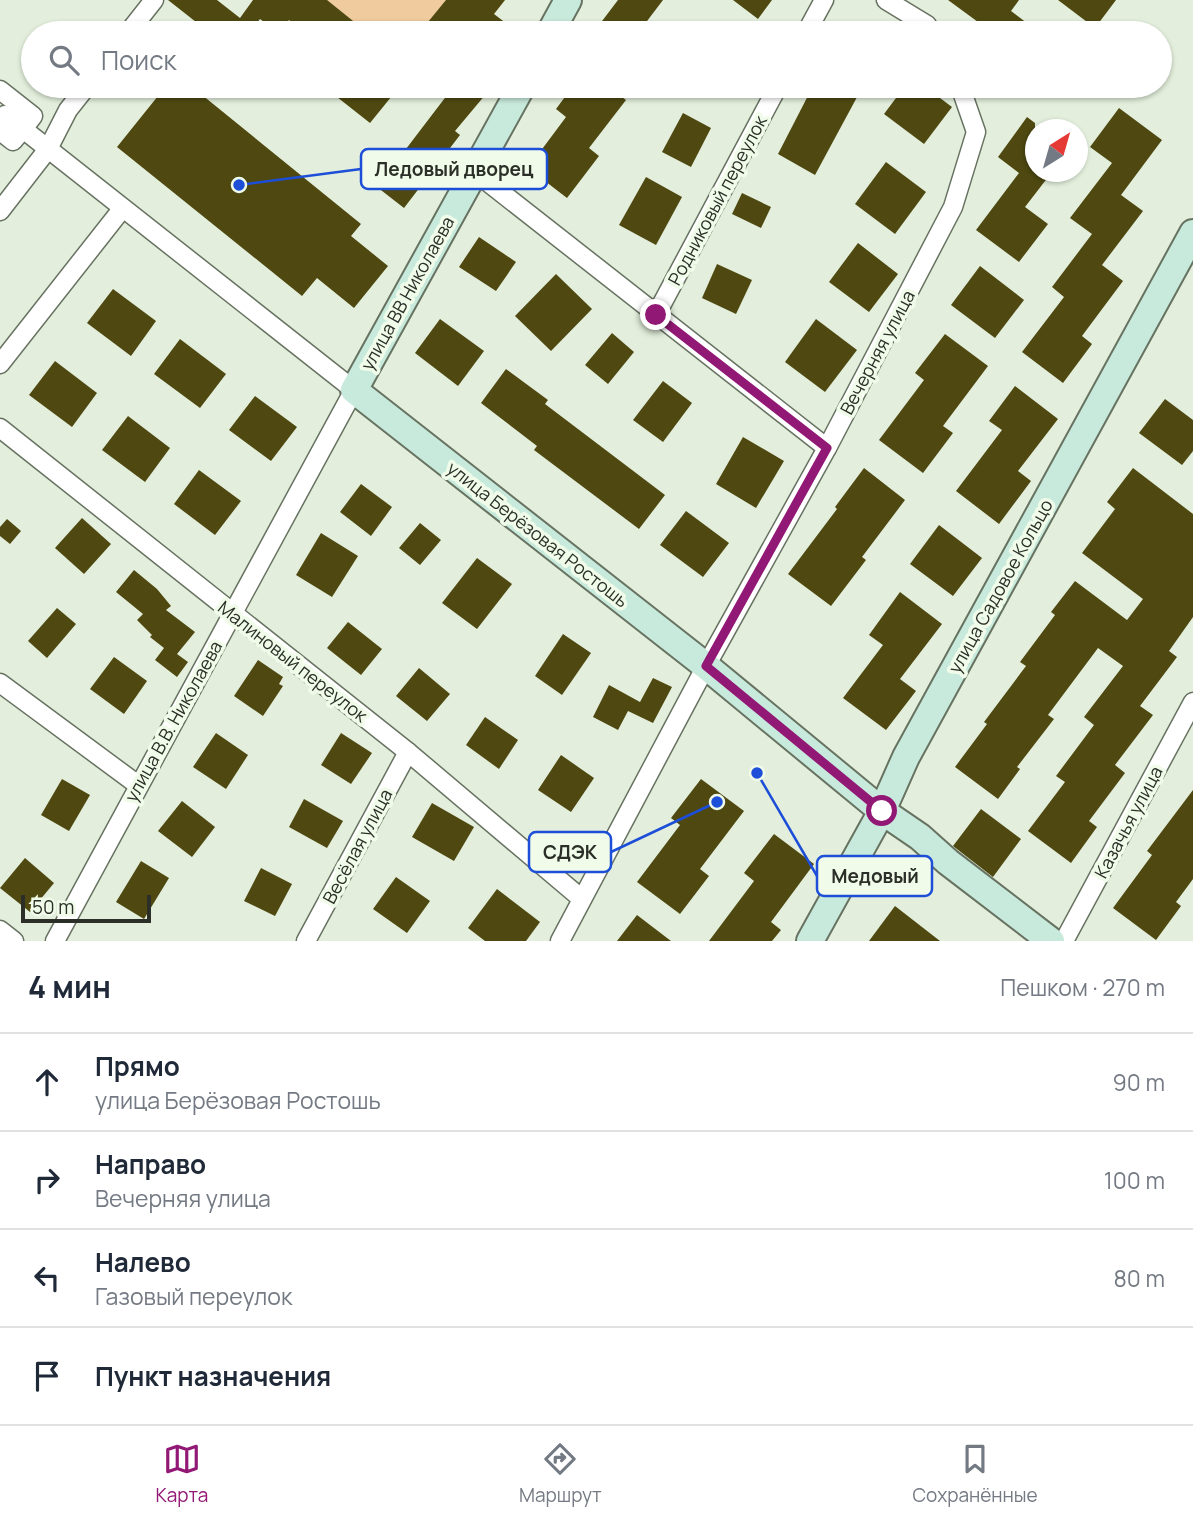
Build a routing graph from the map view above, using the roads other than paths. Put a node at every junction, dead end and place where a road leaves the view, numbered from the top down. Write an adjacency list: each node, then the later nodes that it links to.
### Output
1 (154, 0): 5 (street)
2 (568, 0): 6 (street)
3 (824, 0): 7 (street)
4 (886, 0): 8 (street)
5 (137, 21)
6 (557, 21)
7 (813, 21)
8 (920, 21)
9 (0, 90): 14 (street)
10 (78, 98): 16 (street)
11 (515, 98): 17 (street, улица ВВ Николаева)
12 (772, 98): 21 (street, Родниковый переулок)
13 (964, 98): 25 (street, Вечерняя улица)
14 (5, 117): 15 (street); 15 (street)
15 (23, 129): 16 (street, улица Берёзовая Ростошь)
16 (48, 149): 18 (street, улица Берёзовая Ростошь); 19 (street)
17 (475, 172): 21 (street); 23 (street, улица ВВ Николаева)
18 (122, 209): 22 (street); 23 (street, улица Берёзовая Ростошь)
19 (0, 211)
20 (1193, 233): 32 (street, улица Садовое Кольцо)
21 (656, 315): 25 (street)
22 (0, 364)
23 (354, 390): 26 (street, улица В.В. Николаева); 27 (street, улица Берёзовая Ростошь)
24 (0, 428): 26 (street, Малиновый переулок)
25 (827, 448): 27 (street, Вечерняя улица)
26 (232, 613): 30 (street, Малиновый переулок); 31 (street, улица В.В. Николаева)
27 (706, 666): 32 (street, улица Берёзовая Ростошь); 33 (street, Вечерняя улица)
28 (0, 683): 31 (street)
29 (1193, 702): 41 (street, Казачья улица)
30 (408, 752): 33 (street, Малиновый переулок); 37 (street, Весёлая улица)
31 (138, 785): 36 (street, улица В.В. Николаева)
32 (882, 811): 39 (street, улица Садовое Кольцо); 40 (street, улица Берёзовая Ростошь)
33 (582, 899): 38 (street, Вечерняя улица)
34 (0, 930): 35 (street)
35 (14, 941)
36 (55, 941)
37 (306, 941)
38 (560, 941)
39 (810, 941)
40 (1051, 941)
41 (1064, 941)

